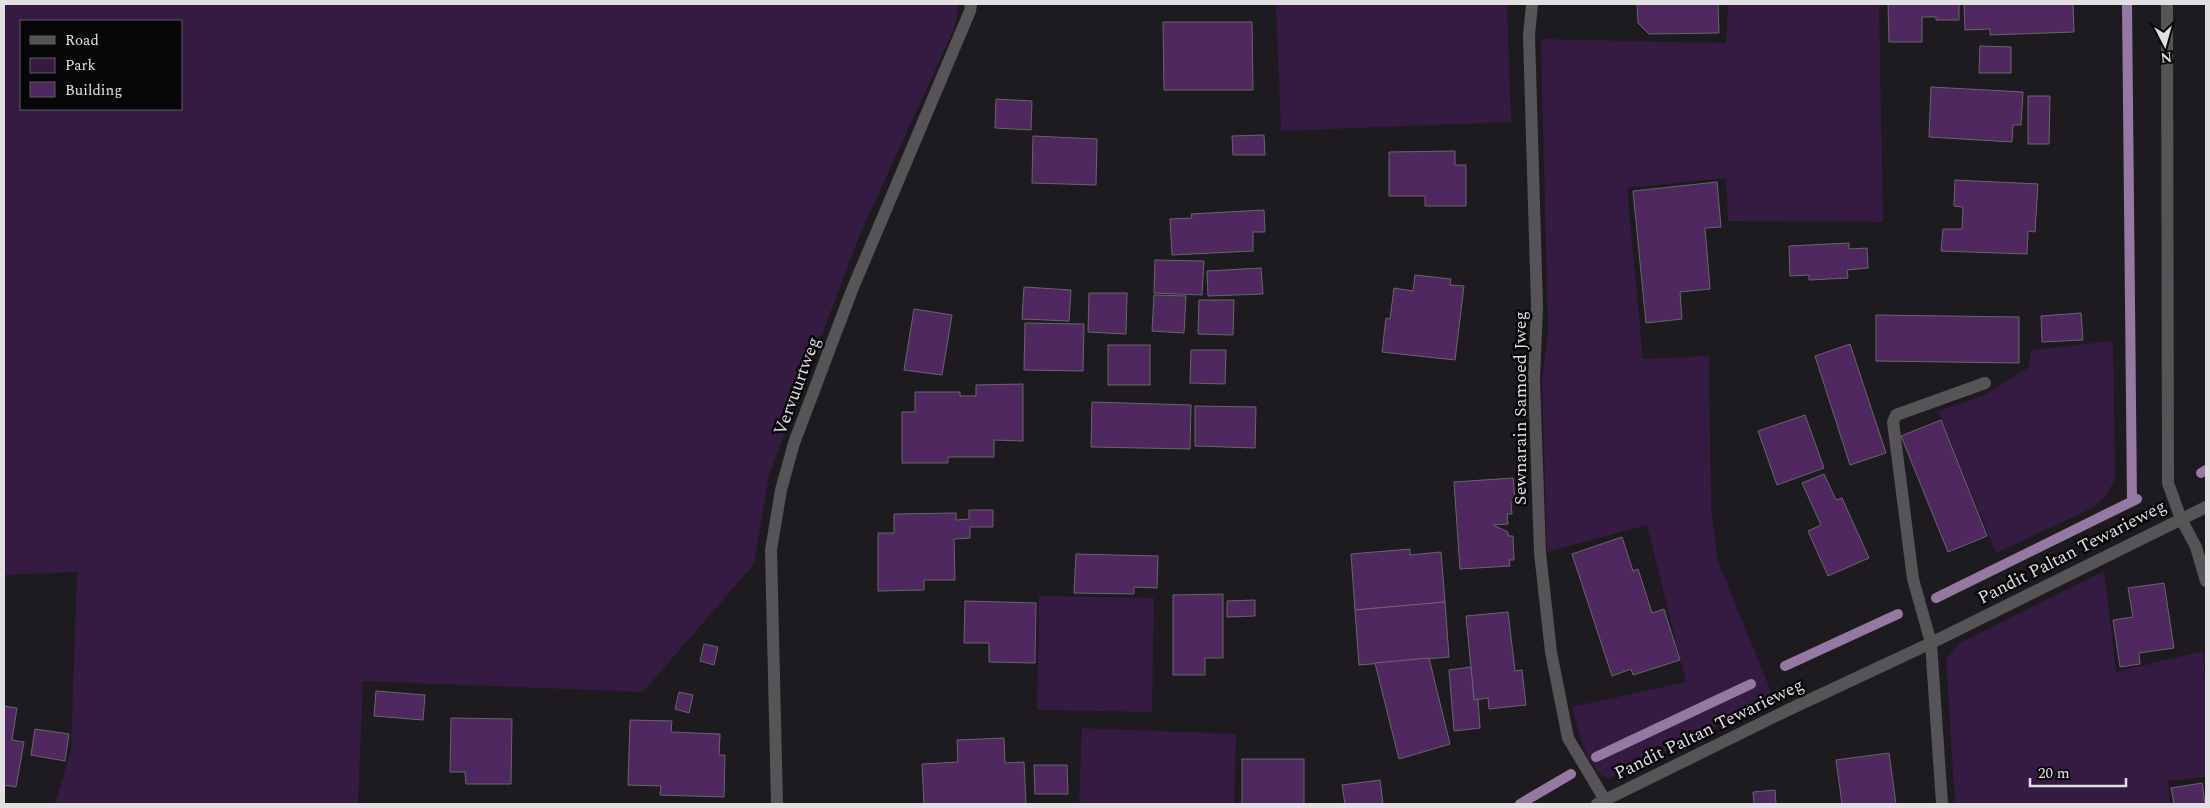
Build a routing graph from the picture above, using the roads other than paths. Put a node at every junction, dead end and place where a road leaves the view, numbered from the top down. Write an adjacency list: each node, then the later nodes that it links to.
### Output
1 (971, 4): 10 (street, Vervuurtweg)
2 (1532, 4): 9 (street, Sewnarain Samoed Jweg)
3 (2167, 4): 6 (street, Pandit Paltan Tewarieweg)
4 (1985, 383): 8 (street)
5 (2206, 507): 6 (street)
6 (2181, 519): 7 (street); 8 (street, Pandit Paltan Tewarieweg)
7 (2206, 581)
8 (1931, 643): 9 (street, Pandit Paltan Tewarieweg); 11 (street)
9 (1601, 802)
10 (777, 804)
11 (1942, 804)

